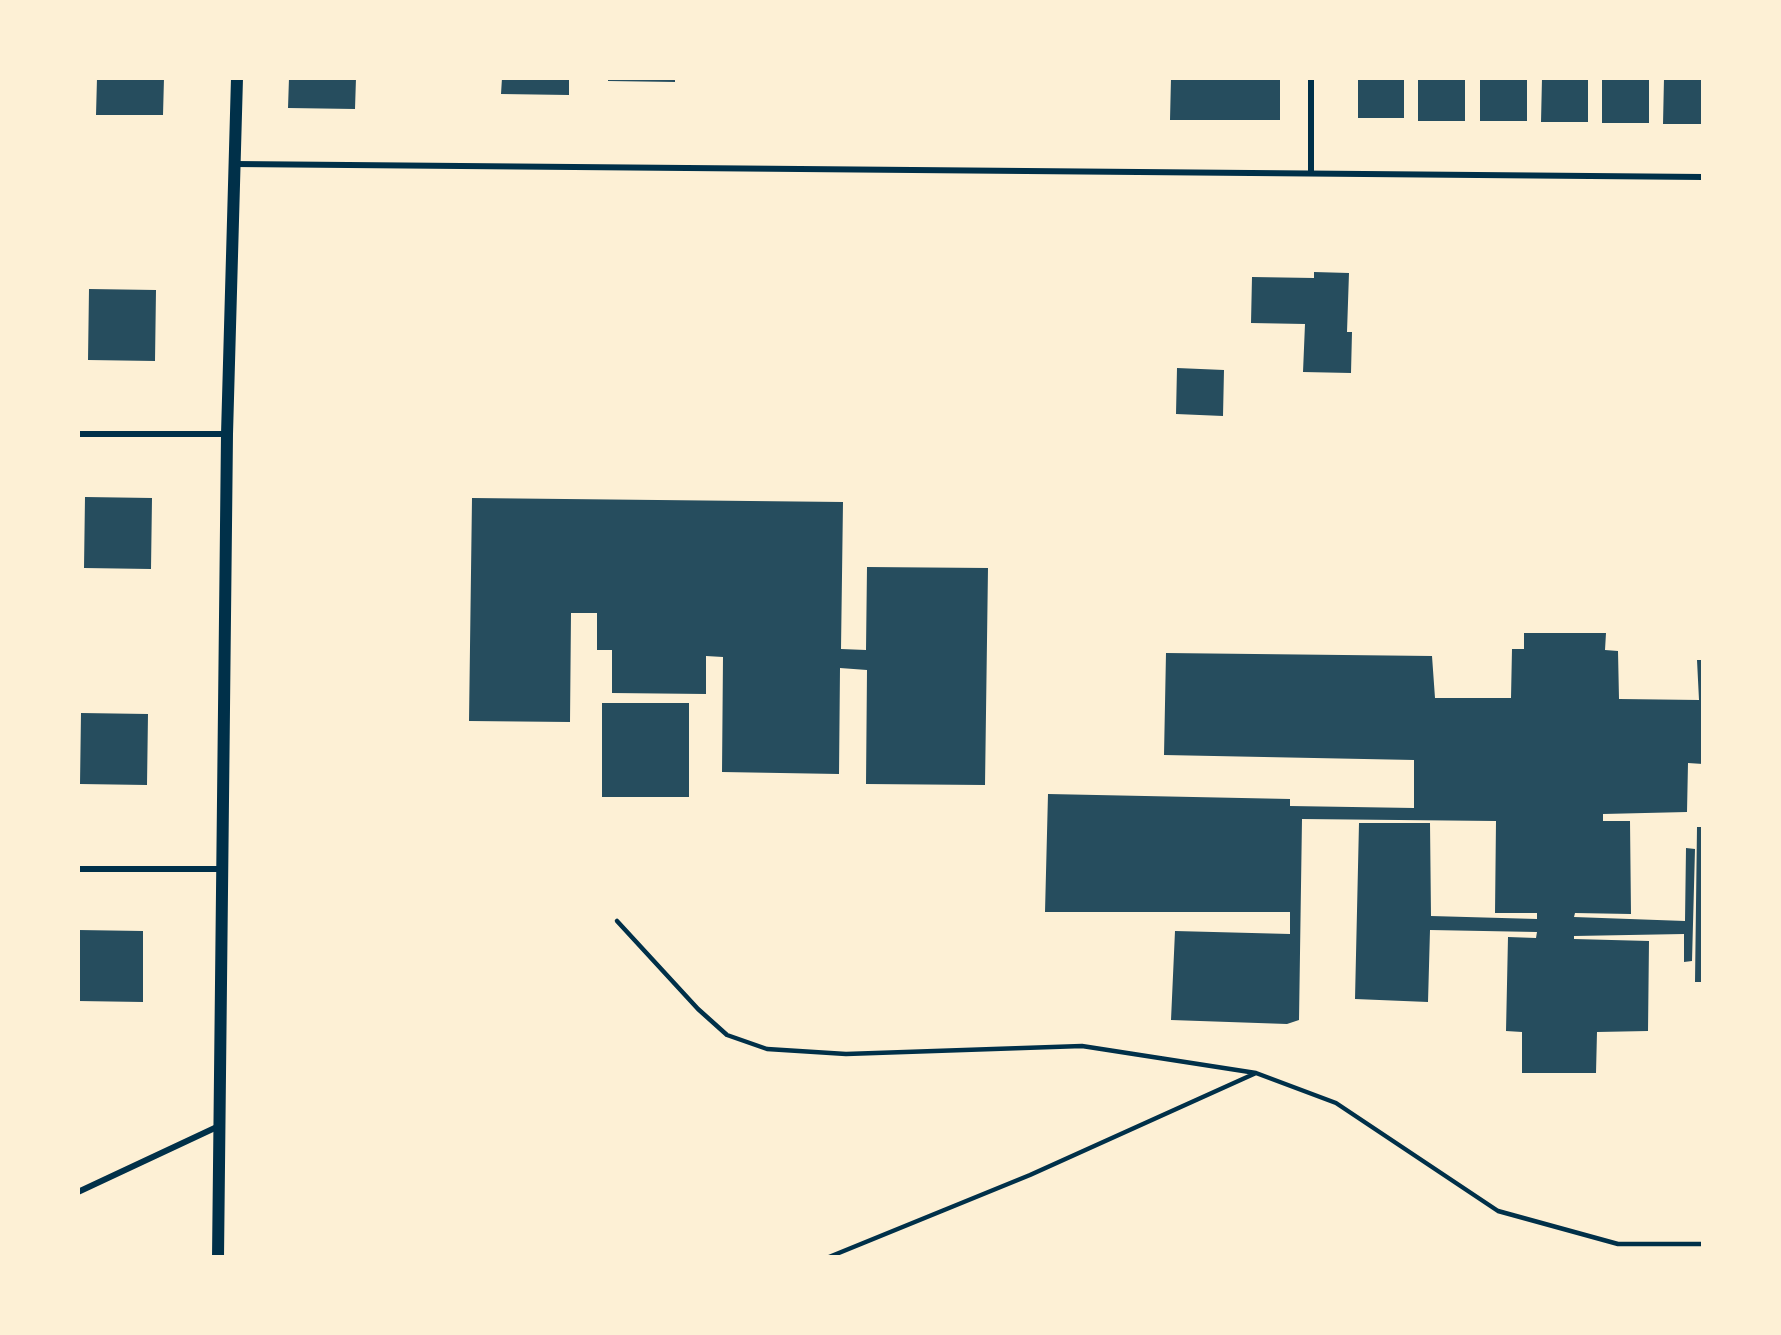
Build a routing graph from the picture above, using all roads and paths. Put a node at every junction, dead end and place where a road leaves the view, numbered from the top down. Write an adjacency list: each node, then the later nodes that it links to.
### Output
1 (237, 78): 3 (main road)
2 (1311, 78): 4 (street)
3 (235, 164): 4 (street); 7 (main road)
4 (1311, 173): 5 (street)
5 (1703, 177)
6 (78, 434): 7 (street)
7 (227, 434): 9 (main road)
8 (78, 869): 9 (street)
9 (222, 869): 12 (main road)
10 (617, 921): 11 (lane)
11 (1256, 1073): 14 (lane); 16 (lane)
12 (219, 1126): 13 (street); 15 (main road)
13 (78, 1191)
14 (1703, 1244)
15 (218, 1257)
16 (829, 1257)

